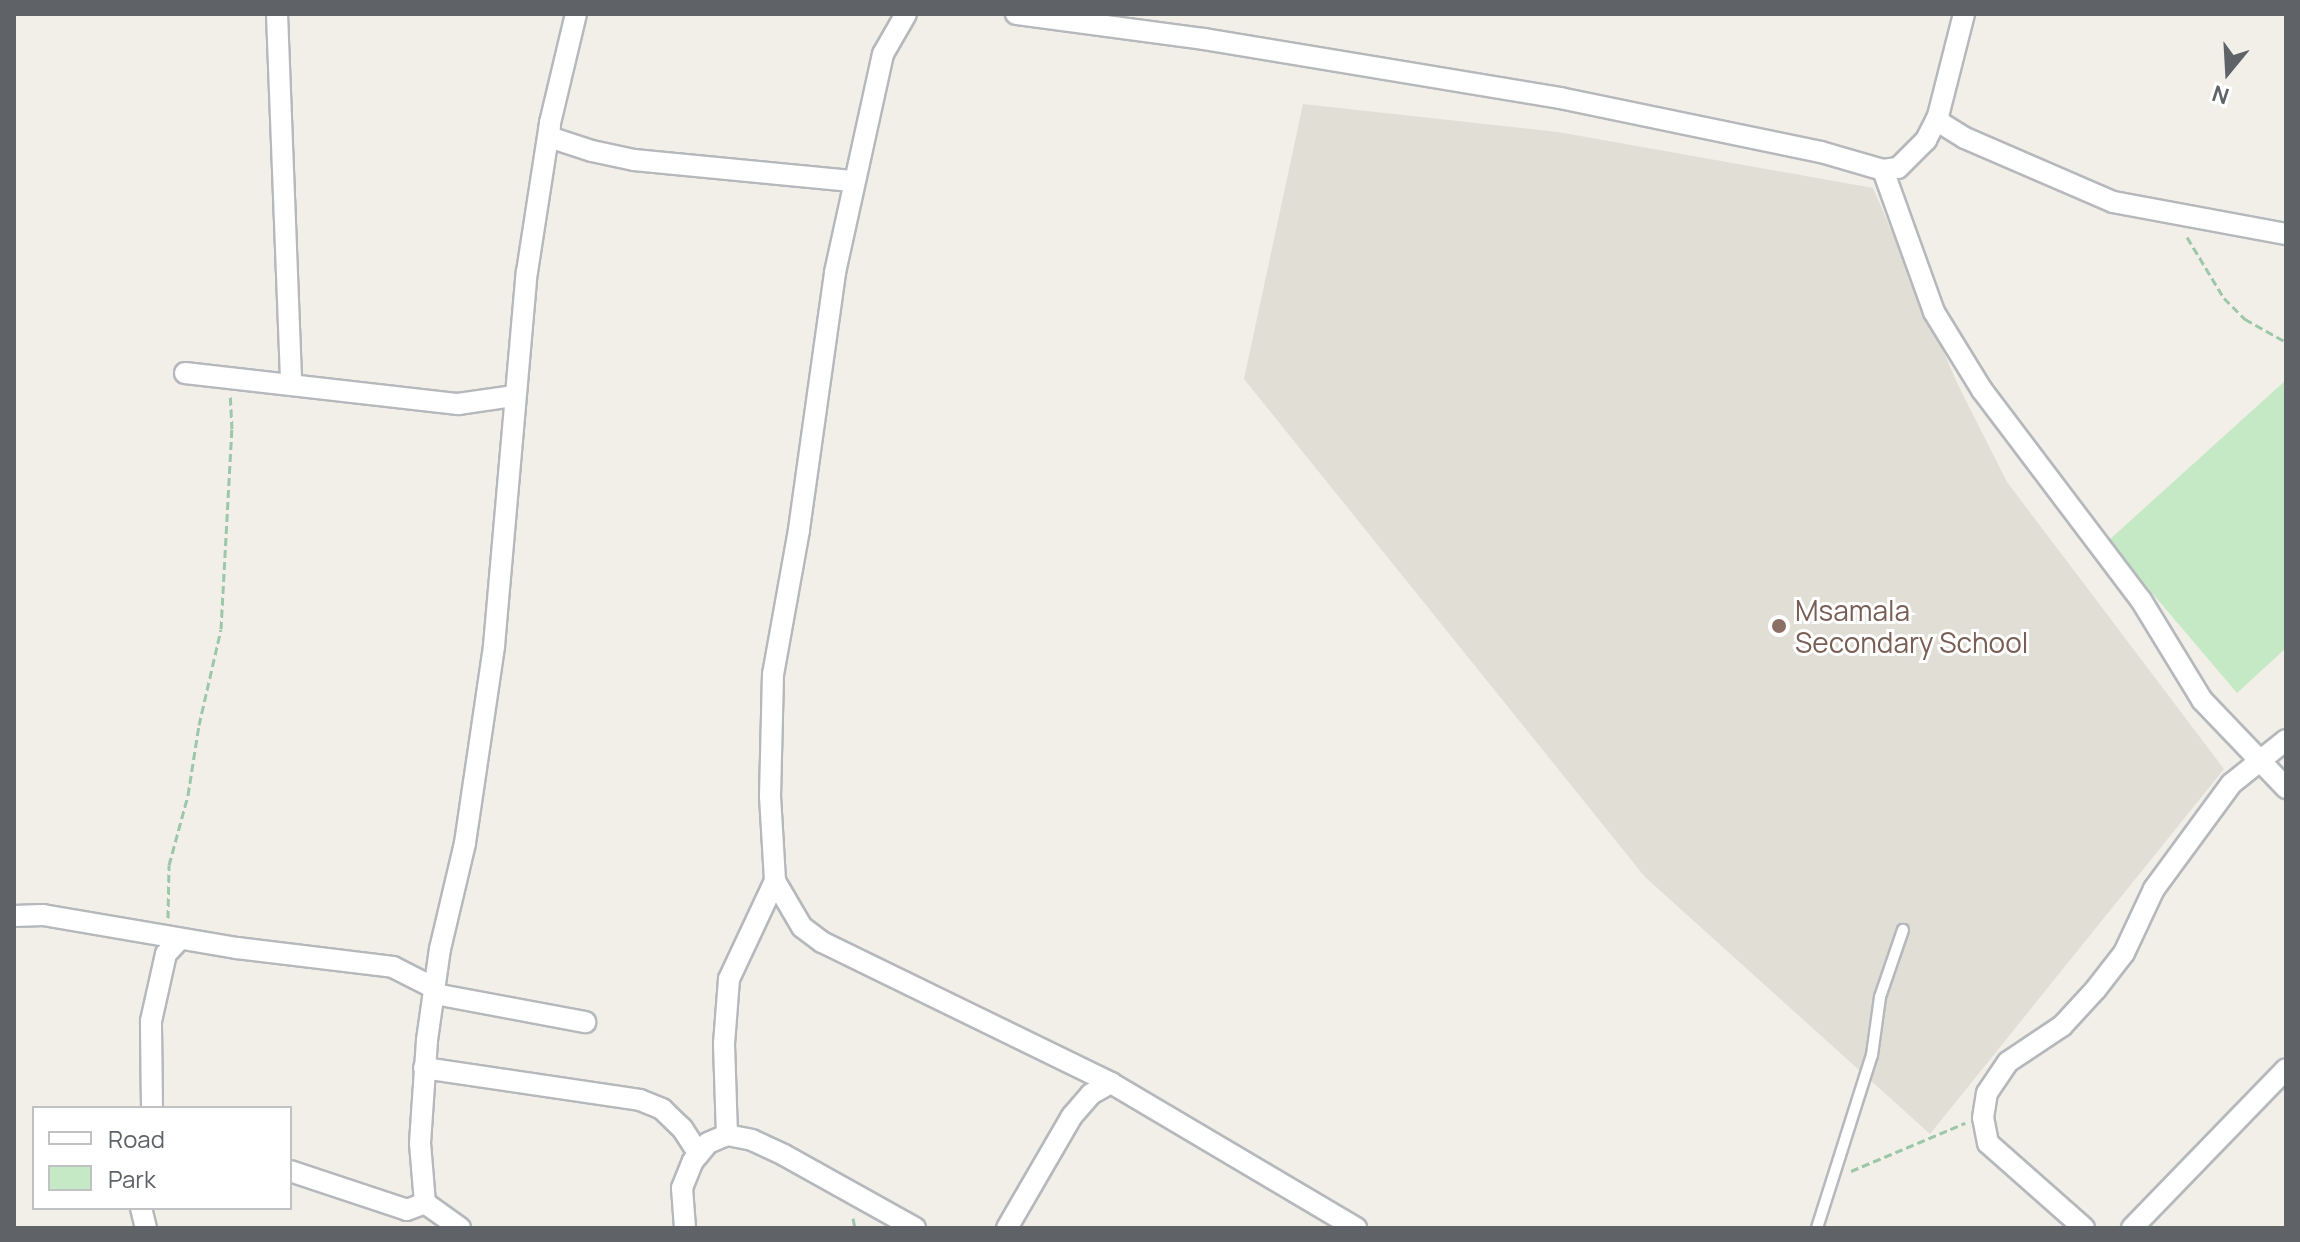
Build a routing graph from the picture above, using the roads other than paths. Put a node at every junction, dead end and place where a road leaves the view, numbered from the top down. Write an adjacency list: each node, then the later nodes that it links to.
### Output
1 (277, 14): 12 (street)
2 (576, 14): 7 (street)
3 (906, 14): 9 (street)
4 (1016, 14): 8 (street)
5 (1964, 14): 6 (street)
6 (1936, 120): 8 (street); 10 (street)
7 (550, 123): 9 (street); 13 (street)
8 (1883, 170): 15 (street)
9 (854, 181): 17 (street)
10 (2286, 234)
11 (185, 373): 12 (street)
12 (291, 383): 13 (street)
13 (514, 396): 21 (street)
14 (2286, 740): 15 (street)
15 (2259, 763): 16 (street); 37 (street)
16 (2286, 788)
17 (775, 881): 25 (street); 27 (street)
18 (14, 916): 20 (street)
19 (1903, 930): 36 (lane)
20 (174, 938): 21 (street); 26 (street)
21 (434, 991): 22 (street); 23 (street)
22 (585, 1022)
23 (424, 1068): 28 (street); 30 (street)
24 (2286, 1069): 38 (street)
25 (1111, 1083): 34 (street); 35 (street)
26 (152, 1106)
27 (727, 1135): 28 (street); 33 (street)
28 (699, 1154): 32 (street)
29 (292, 1172): 30 (street)
30 (411, 1214): 31 (street)
31 (460, 1228)
32 (685, 1228)
33 (915, 1228)
34 (1007, 1228)
35 (1356, 1228)
36 (1817, 1228)
37 (2084, 1228)
38 (2132, 1228)

